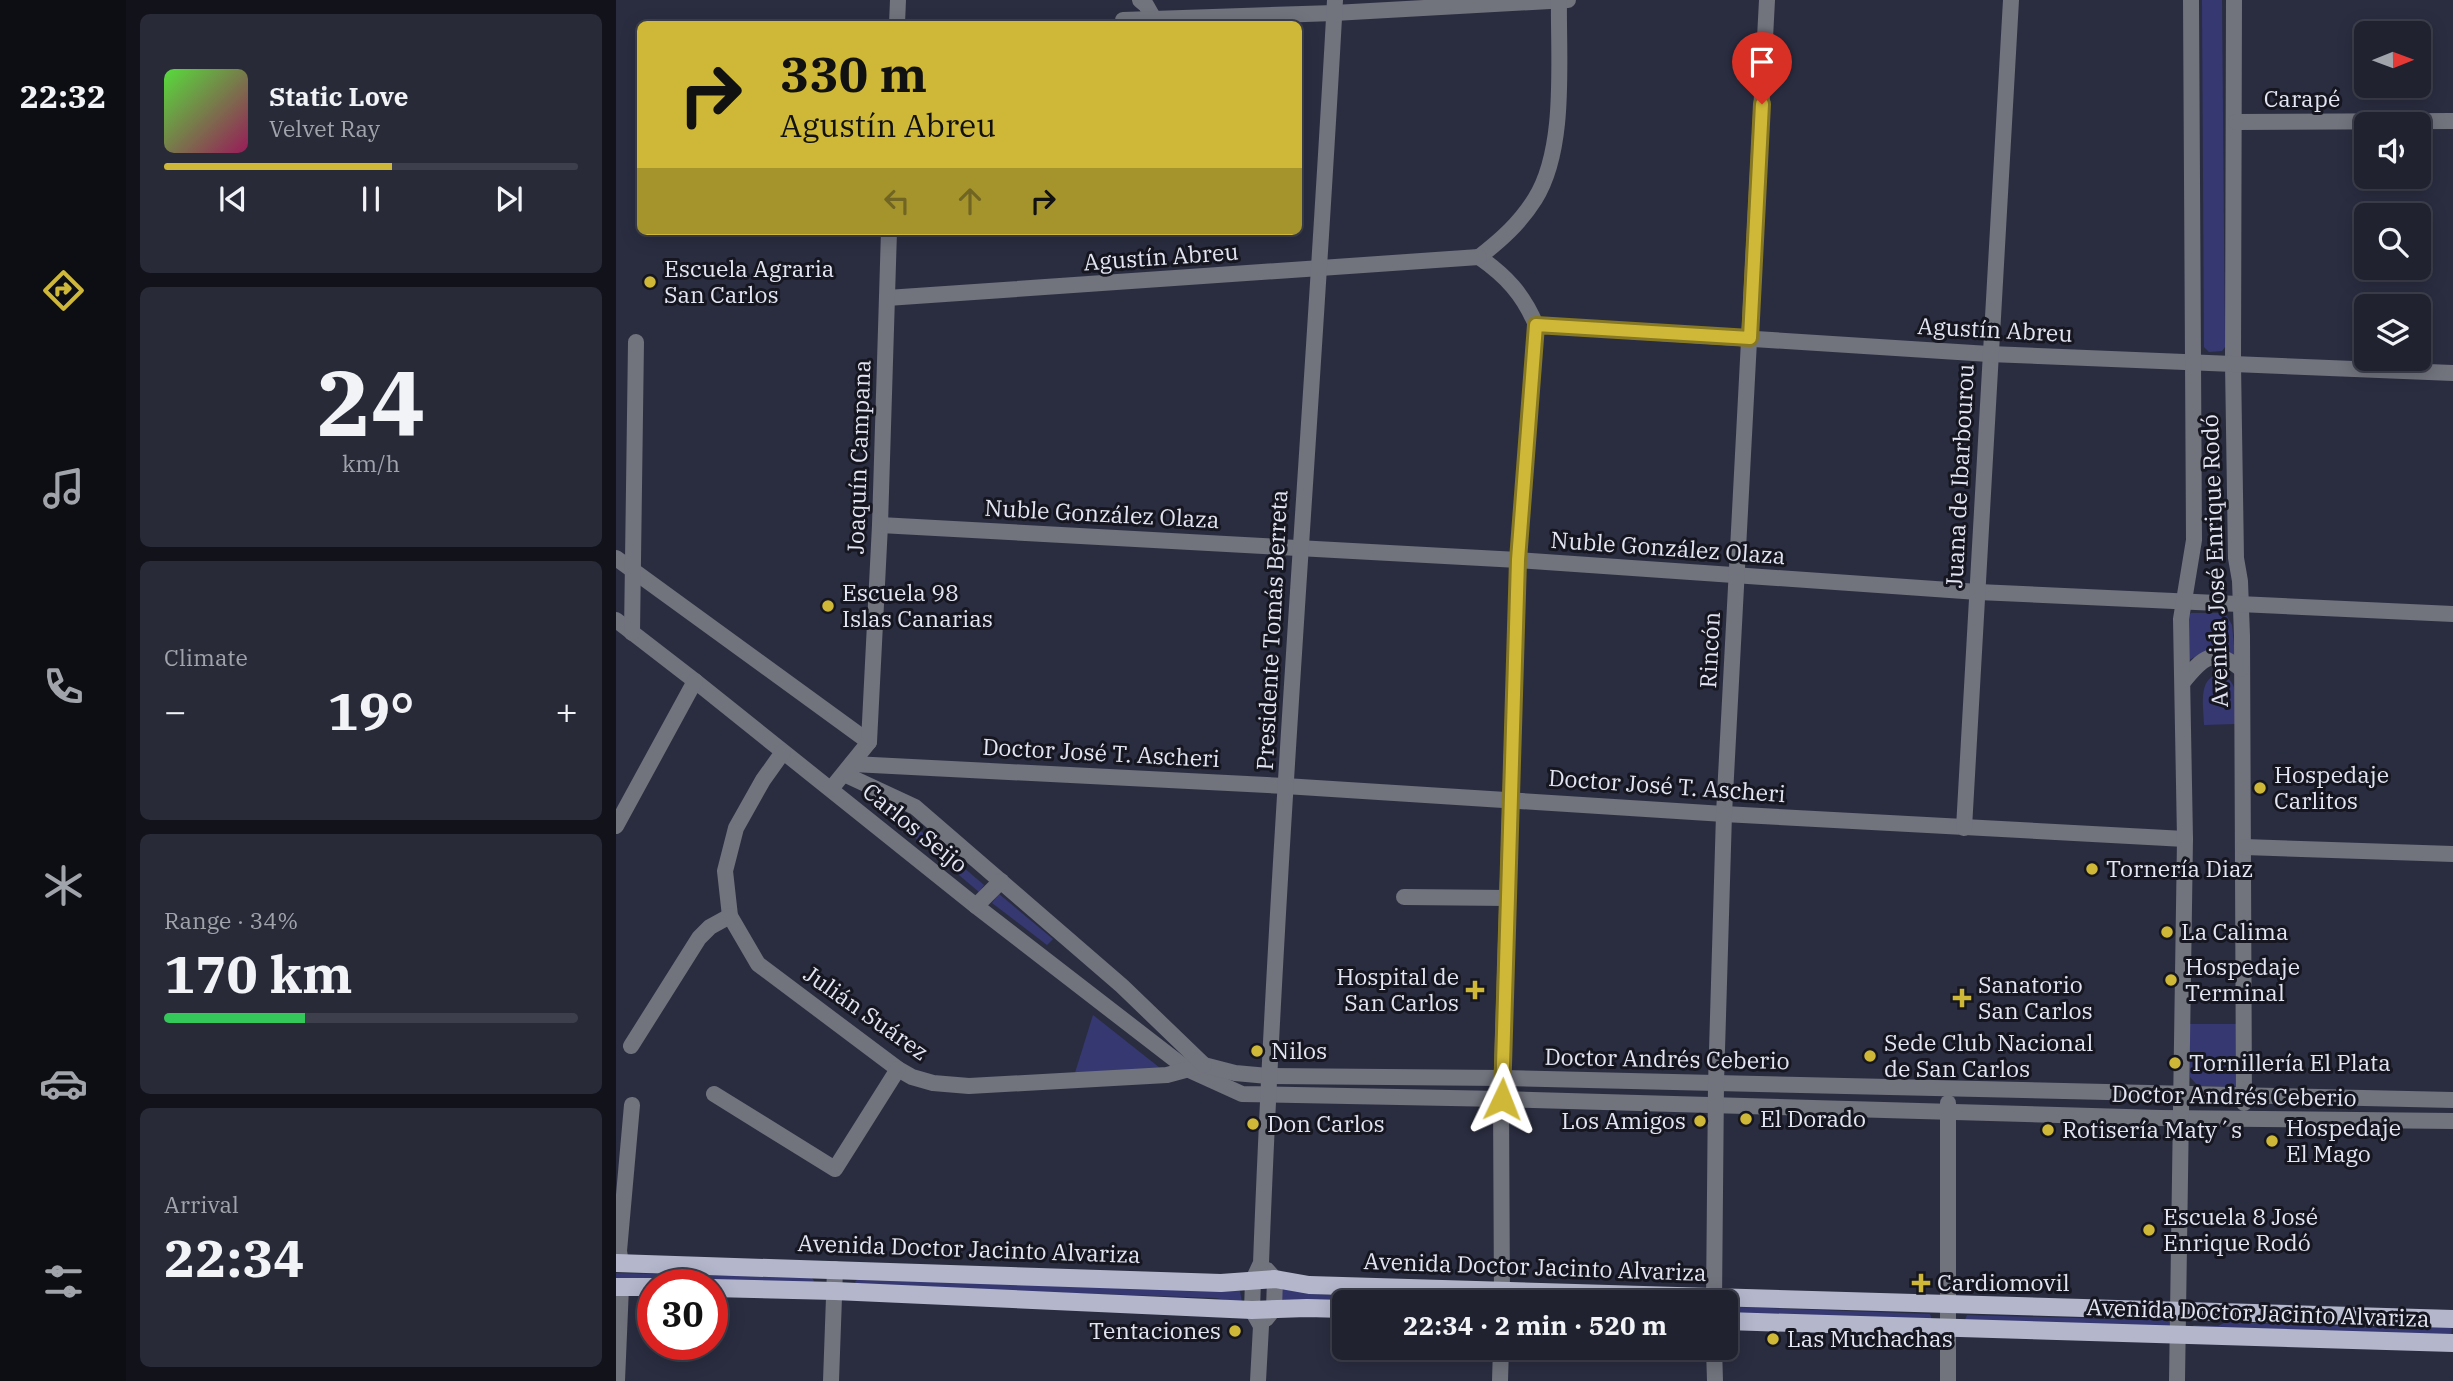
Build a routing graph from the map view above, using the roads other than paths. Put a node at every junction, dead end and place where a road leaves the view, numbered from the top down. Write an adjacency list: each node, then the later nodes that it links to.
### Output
1 (898, 0): 12 (street)
2 (1140, 0): 10 (street)
3 (1559, 0): 4 (street); 9 (street); 16 (street)
4 (1568, 0)
5 (1767, 0): 20 (street, Rincón)
6 (2011, 0): 22 (street, Juana de Ibarbourou)
7 (2191, 0): 23 (street, Avenida José Enrique Rodó)
8 (2234, 0): 14 (street, Avenida José Enrique Rodó)
9 (1335, 6): 10 (street); 17 (street, Presidente Tomás Berreta)
10 (1154, 19): 11 (street)
11 (1123, 20)
12 (897, 21)
13 (2453, 121): 14 (street, Carapé)
14 (2236, 122): 24 (street, Avenida José Enrique Rodó)
15 (889, 235): 18 (street, Joaquín Campana)
16 (1479, 257): 17 (street, Agustín Abreu); 19 (street)
17 (1318, 269): 18 (street, Agustín Abreu); 27 (street, Presidente Tomás Berreta)
18 (887, 298): 26 (street, Joaquín Campana)
19 (1536, 325): 20 (street, Agustín Abreu); 28 (street)
20 (1750, 338): 22 (street, Agustín Abreu); 30 (street, Rincón)
21 (636, 342): 29 (street)
22 (1989, 354): 23 (street, Agustín Abreu); 31 (street, Juana de Ibarbourou)
23 (2194, 362): 24 (street, Agustín Abreu); 32 (street, Avenida José Enrique Rodó)
24 (2233, 364): 25 (street, Agustín Abreu); 33 (street, Avenida José Enrique Rodó)
25 (2453, 373)
26 (880, 525): 27 (street, Nuble González Olaza); 40 (street, Joaquín Campana)
27 (1299, 548): 28 (street, Nuble González Olaza); 43 (street, Presidente Tomás Berreta)
28 (1518, 560): 30 (street, Nuble González Olaza); 45 (street)
29 (621, 563): 36 (street); 40 (street)
30 (1736, 576): 31 (street, Nuble González Olaza); 46 (street, Rincón)
31 (1978, 592): 32 (street, Nuble González Olaza); 48 (street, Juana de Ibarbourou)
32 (2182, 603): 33 (street, Nuble González Olaza); 39 (street, Avenida José Enrique Rodó)
33 (2241, 605): 34 (street, Nuble González Olaza); 37 (street, Avenida José Enrique Rodó)
34 (2453, 614)
35 (616, 620): 36 (street, Carlos Seijo)
36 (632, 633): 38 (street, Carlos Seijo)
37 (2241, 669): 39 (street); 50 (street, Avenida José Enrique Rodó)
38 (695, 681): 41 (street, Carlos Seijo); 47 (street)
39 (2183, 682): 49 (street, Avenida José Enrique Rodó)
40 (869, 742): 42 (street)
41 (783, 752): 44 (street, Carlos Seijo); 56 (street, Julián Suárez)
42 (848, 769): 43 (street, Doctor José T. Ascheri); 44 (street); 52 (street)
43 (1285, 786): 45 (street, Doctor José T. Ascheri); 65 (street, Presidente Tomás Berreta)
44 (831, 789): 55 (street, Carlos Seijo)
45 (1511, 799): 46 (street, Doctor José T. Ascheri); 54 (street)
46 (1724, 814): 48 (street, Doctor José T. Ascheri); 67 (street, Rincón)
47 (616, 826)
48 (1964, 828): 49 (street, Doctor José T. Ascheri)
49 (2185, 839): 69 (street, Avenida José Enrique Rodó)
50 (2244, 847): 51 (street); 72 (street, Avenida José Enrique Rodó)
51 (2453, 854)
52 (1002, 881): 55 (street); 57 (street)
53 (1404, 897): 54 (street)
54 (1508, 898): 66 (street)
55 (976, 906): 58 (street, Carlos Seijo)
56 (730, 916): 61 (street); 63 (street, Julián Suárez)
57 (1069, 940): 58 (street); 59 (street)
58 (1048, 962): 60 (street, Carlos Seijo)
59 (1122, 986): 60 (street); 62 (street)
60 (1105, 1007): 64 (street, Carlos Seijo)
61 (631, 1046)
62 (1204, 1065): 64 (street, Doctor Andrés Ceberio); 65 (street, Doctor Andrés Ceberio)
63 (898, 1069): 64 (street, Julián Suárez); 70 (street)
64 (1187, 1069): 71 (street, Doctor Andrés Ceberio)
65 (1268, 1076): 66 (street, Doctor Andrés Ceberio); 71 (street, Presidente Tomás Berreta)
66 (1502, 1078): 67 (street, Doctor Andrés Ceberio); 73 (street)
67 (1717, 1084): 68 (street, Doctor Andrés Ceberio); 76 (street, Rincón)
68 (1948, 1088): 69 (street, Doctor Andrés Ceberio); 77 (street)
69 (2180, 1093): 72 (street, Doctor Andrés Ceberio); 78 (street, Avenida José Enrique Rodó)
70 (714, 1094)
71 (1267, 1095): 73 (street, Doctor Andrés Ceberio); 83 (street, Presidente Tomás Berreta)
72 (2244, 1095): 74 (street, Doctor Andrés Ceberio); 79 (street, Avenida José Enrique Rodó)
73 (1502, 1099): 76 (street, Doctor Andrés Ceberio); 91 (street)
74 (2453, 1100)
75 (632, 1105): 81 (street)
76 (1716, 1105): 77 (street, Doctor Andrés Ceberio); 92 (street, Rincón)
77 (1948, 1111): 78 (street, Doctor Andrés Ceberio); 95 (street)
78 (2180, 1119): 79 (street, Doctor Andrés Ceberio); 98 (street, Avenida José Enrique Rodó)
79 (2243, 1120): 80 (street, Doctor Andrés Ceberio)
80 (2453, 1121)
81 (621, 1180): 82 (street)
82 (618, 1263): 84 (main road, Avenida Doctor Jacinto Alvariza)
83 (1261, 1263): 85 (street); 86 (street, Presidente Tomás Berreta)
84 (835, 1269): 86 (main road, Avenida Doctor Jacinto Alvariza); 93 (street)
85 (1275, 1279): 86 (main road, Avenida Doctor Jacinto Alvariza); 90 (main road, Avenida Doctor Jacinto Alvariza); 96 (street)
86 (1253, 1280): 99 (street, Presidente Tomás Berreta)
87 (618, 1287): 88 (main road); 107 (street)
88 (637, 1287)
89 (728, 1289): 93 (main road, Avenida Doctor Jacinto Alvariza)
90 (1397, 1290)
91 (1502, 1290)
92 (1714, 1290)
93 (835, 1291): 99 (main road, Avenida Doctor Jacinto Alvariza); 108 (street)
94 (1738, 1300): 95 (main road, Avenida Doctor Jacinto Alvariza)
95 (1949, 1306): 98 (main road, Avenida Doctor Jacinto Alvariza); 102 (street)
96 (1274, 1309): 97 (main road, Avenida Doctor Jacinto Alvariza); 99 (main road, Avenida Doctor Jacinto Alvariza)
97 (1332, 1309)
98 (2177, 1311): 100 (main road, Avenida Doctor Jacinto Alvariza); 103 (street, Avenida José Enrique Rodó)
99 (1256, 1318): 109 (street, Presidente Tomás Berreta)
100 (2453, 1319)
101 (1738, 1321): 102 (main road, Avenida Doctor Jacinto Alvariza)
102 (1949, 1329): 103 (main road, Avenida Doctor Jacinto Alvariza); 112 (street)
103 (2177, 1335): 104 (main road, Avenida Doctor Jacinto Alvariza); 113 (street, Avenida José Enrique Rodó)
104 (2453, 1343)
105 (1501, 1360): 110 (street)
106 (1714, 1360): 111 (street)
107 (617, 1381)
108 (831, 1381)
109 (1258, 1381)
110 (1500, 1381)
111 (1715, 1381)
112 (1948, 1381)
113 (2177, 1381)

